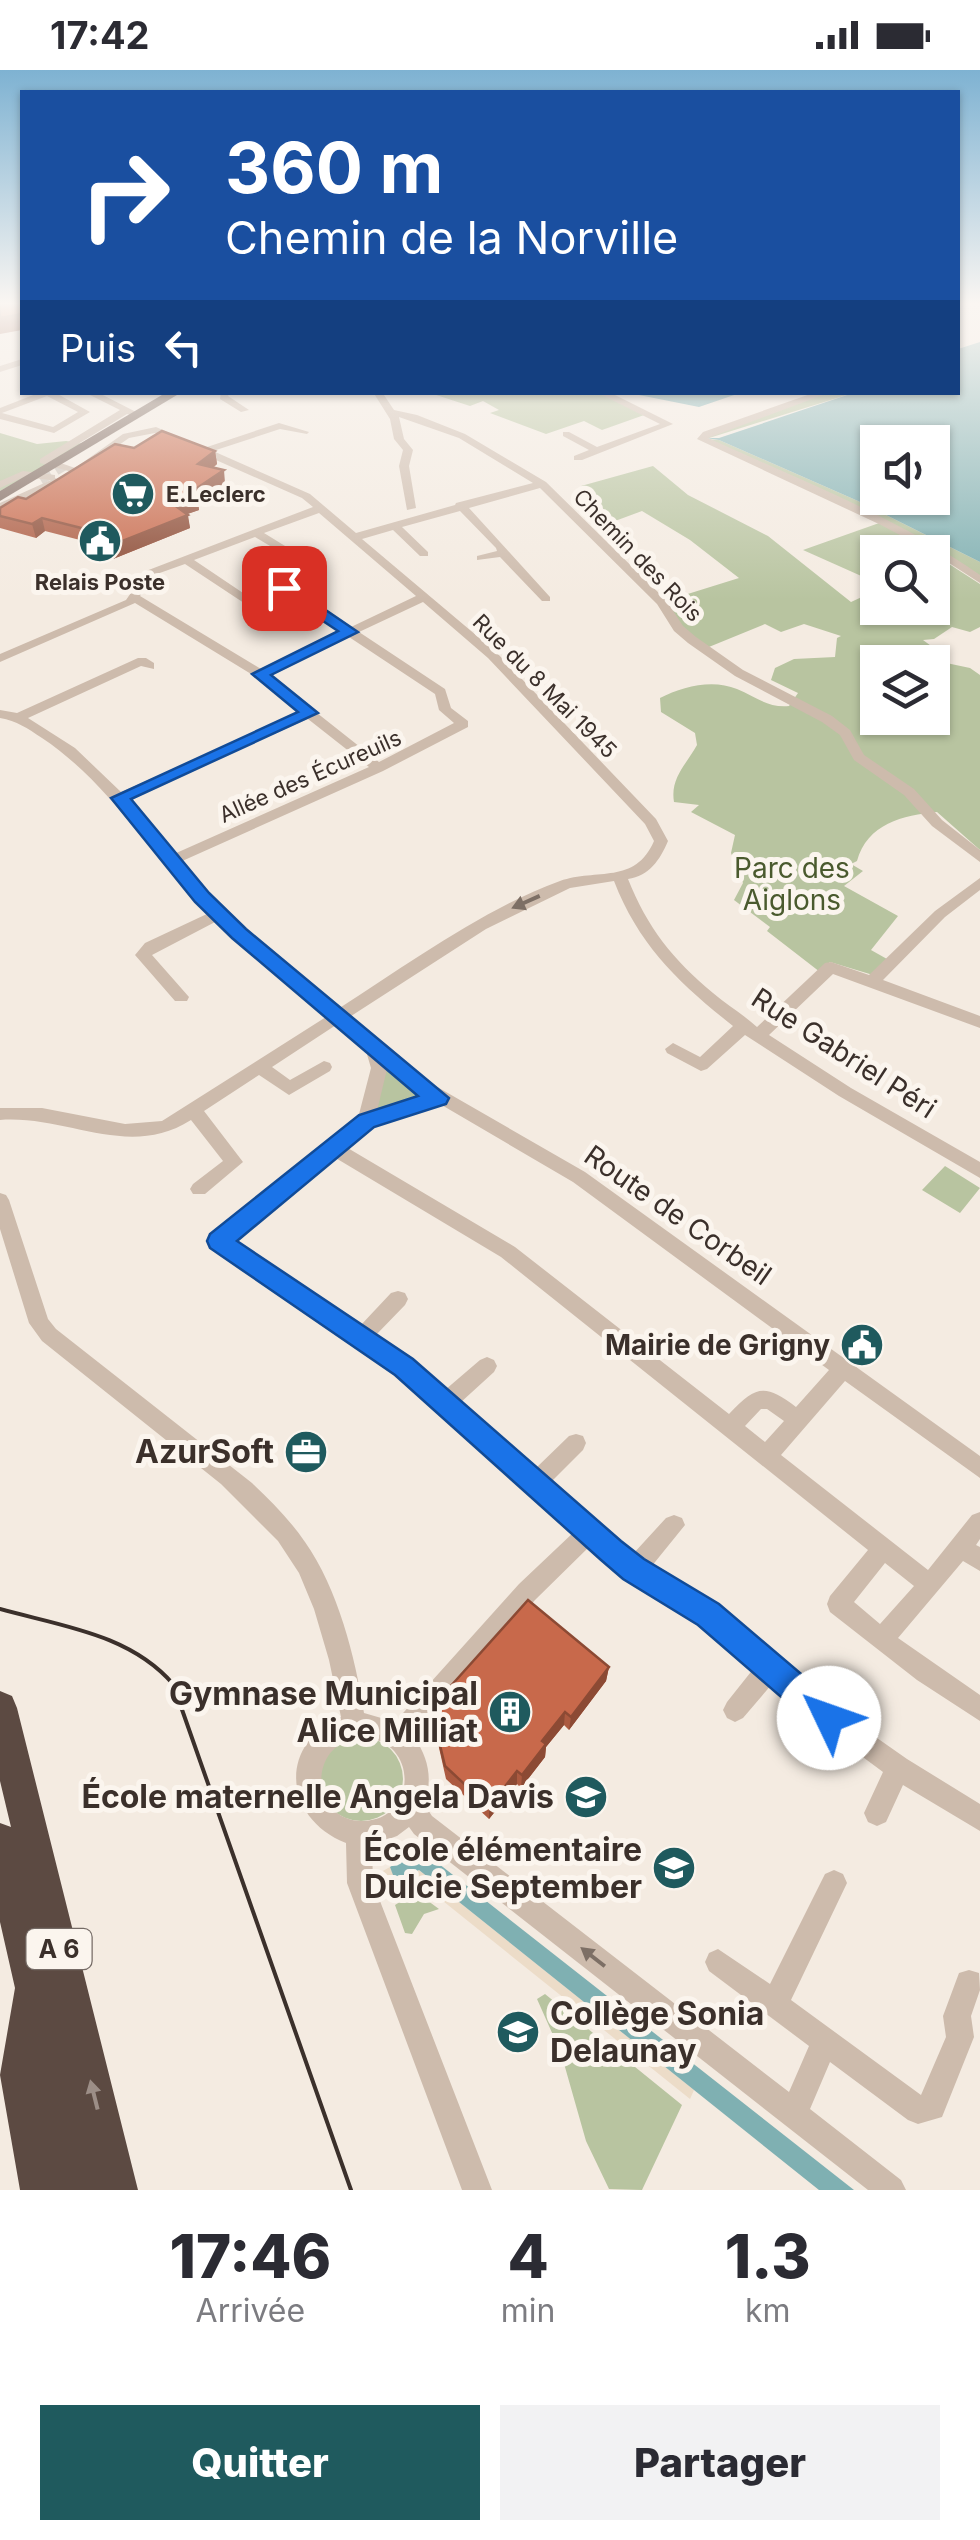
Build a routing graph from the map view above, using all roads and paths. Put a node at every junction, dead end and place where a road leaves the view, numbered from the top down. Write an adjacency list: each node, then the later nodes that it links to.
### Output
1 (26, 402): 11 (street)
2 (67, 402): 11 (street)
3 (109, 402): 12 (street)
4 (158, 402): 12 (main road)
5 (160, 402): 21 (main road)
6 (231, 402): 10 (street)
7 (385, 402): 13 (street)
8 (621, 402): 17 (street)
9 (798, 402): 35 (street)
10 (244, 410)
11 (0, 414)
12 (135, 414): 21 (main road)
13 (394, 414): 22 (street, Chemin des Rois); 27 (street)
14 (626, 426): 17 (street)
15 (304, 432): 18 (street)
16 (566, 434): 19 (street)
17 (644, 434): 19 (street)
18 (204, 450): 21 (street, Rue du 8 Mai 1945); 26 (street, Rue du 8 Mai 1945)
19 (597, 451): 20 (street)
20 (578, 458)
21 (55, 471): 23 (street); 24 (main road)
22 (542, 484): 25 (street); 51 (street, Chemin des Rois)
23 (0, 485)
24 (0, 502)
25 (460, 506): 28 (street); 31 (street)
26 (321, 508): 29 (street); 30 (street, Rue du 8 Mai 1945)
27 (411, 508)
28 (394, 525): 30 (street); 32 (street)
29 (256, 533): 34 (street); 36 (street)
30 (351, 533): 38 (street, Rue du 8 Mai 1945)
31 (503, 553): 33 (street); 39 (street)
32 (424, 554)
33 (481, 558)
34 (185, 559): 37 (street); 40 (street)
35 (980, 580)
36 (284, 588): 40 (street); 42 (street)
37 (134, 598): 43 (street); 45 (street)
38 (422, 598): 42 (street); 53 (street, Rue du 8 Mai 1945)
39 (546, 599)
40 (248, 600): 41 (street)
41 (255, 617)
42 (350, 632): 45 (street); 49 (street, Allée des Écureuils)
43 (0, 658)
44 (150, 666): 48 (street)
45 (260, 674): 47 (street)
46 (1, 711): 48 (street)
47 (310, 713): 49 (street); 50 (street)
48 (20, 717): 50 (street, Route de Corbeil)
49 (378, 768): 52 (street, Allée des Écureuils)
50 (120, 798): 52 (street, Route de Corbeil)
51 (980, 857)
52 (171, 861): 55 (street, Route de Corbeil)
53 (619, 876): 58 (street, one-way to 58); 60 (street, Rue Gabriel Péri)
54 (980, 884): 56 (street)
55 (220, 914): 57 (street); 58 (street, Route de Corbeil)
56 (873, 981): 59 (street); 60 (street)
57 (180, 997)
58 (338, 1018): 61 (street, Route de Corbeil); 63 (street)
59 (980, 1022)
60 (752, 1030): 62 (street); 70 (street, Rue Gabriel Péri)
61 (374, 1049): 65 (street, Route de Corbeil); 68 (street)
62 (672, 1049)
63 (260, 1067): 64 (street); 66 (street)
64 (324, 1067)
65 (438, 1098): 68 (street); 76 (street, Route de Corbeil)
66 (193, 1110): 67 (street); 71 (street)
67 (0, 1114)
68 (366, 1121): 69 (street)
69 (336, 1149): 74 (street); 79 (street)
70 (980, 1171)
71 (199, 1189)
72 (0, 1200): 97 (street)
73 (398, 1299): 74 (street)
74 (361, 1338): 77 (street)
75 (487, 1366): 77 (street)
76 (844, 1368): 78 (street); 82 (street, Route de Corbeil)
77 (444, 1404): 83 (street)
78 (798, 1420): 79 (street); 81 (street)
79 (730, 1428): 81 (street)
80 (576, 1442): 83 (street)
81 (766, 1456): 88 (street)
82 (980, 1468)
83 (534, 1482): 86 (street)
84 (980, 1522): 87 (street)
85 (674, 1525): 90 (street)
86 (589, 1532): 90 (street); 98 (street)
87 (960, 1547): 89 (street); 91 (street)
88 (883, 1548): 91 (street); 92 (street)
89 (980, 1560)
90 (634, 1569): 93 (street)
91 (930, 1585): 92 (street)
92 (882, 1640): 95 (street)
93 (770, 1666): 96 (street); 99 (street)
94 (0, 1708): 114 (highway, A 6, one-way to 94)
95 (980, 1709)
96 (735, 1710)
97 (354, 1724): 98 (street); 103 (street)
98 (399, 1736): 100 (street)
99 (898, 1768): 101 (street); 102 (street)
100 (409, 1805): 103 (street); 111 (street, one-way to 100)
101 (876, 1813)
102 (980, 1818)
103 (359, 1836): 115 (street)
104 (0, 1841): 107 (highway, A 6)
105 (834, 1883): 109 (street)
106 (718, 1962): 109 (street)
107 (33, 1978): 112 (highway); 113 (highway, A 6)
108 (968, 1984): 110 (street)
109 (775, 2004): 110 (street)
110 (825, 2041): 111 (street)
111 (794, 2114): 116 (street)
112 (41, 2190)
113 (82, 2190)
114 (117, 2190)
115 (478, 2190)
116 (890, 2190)

